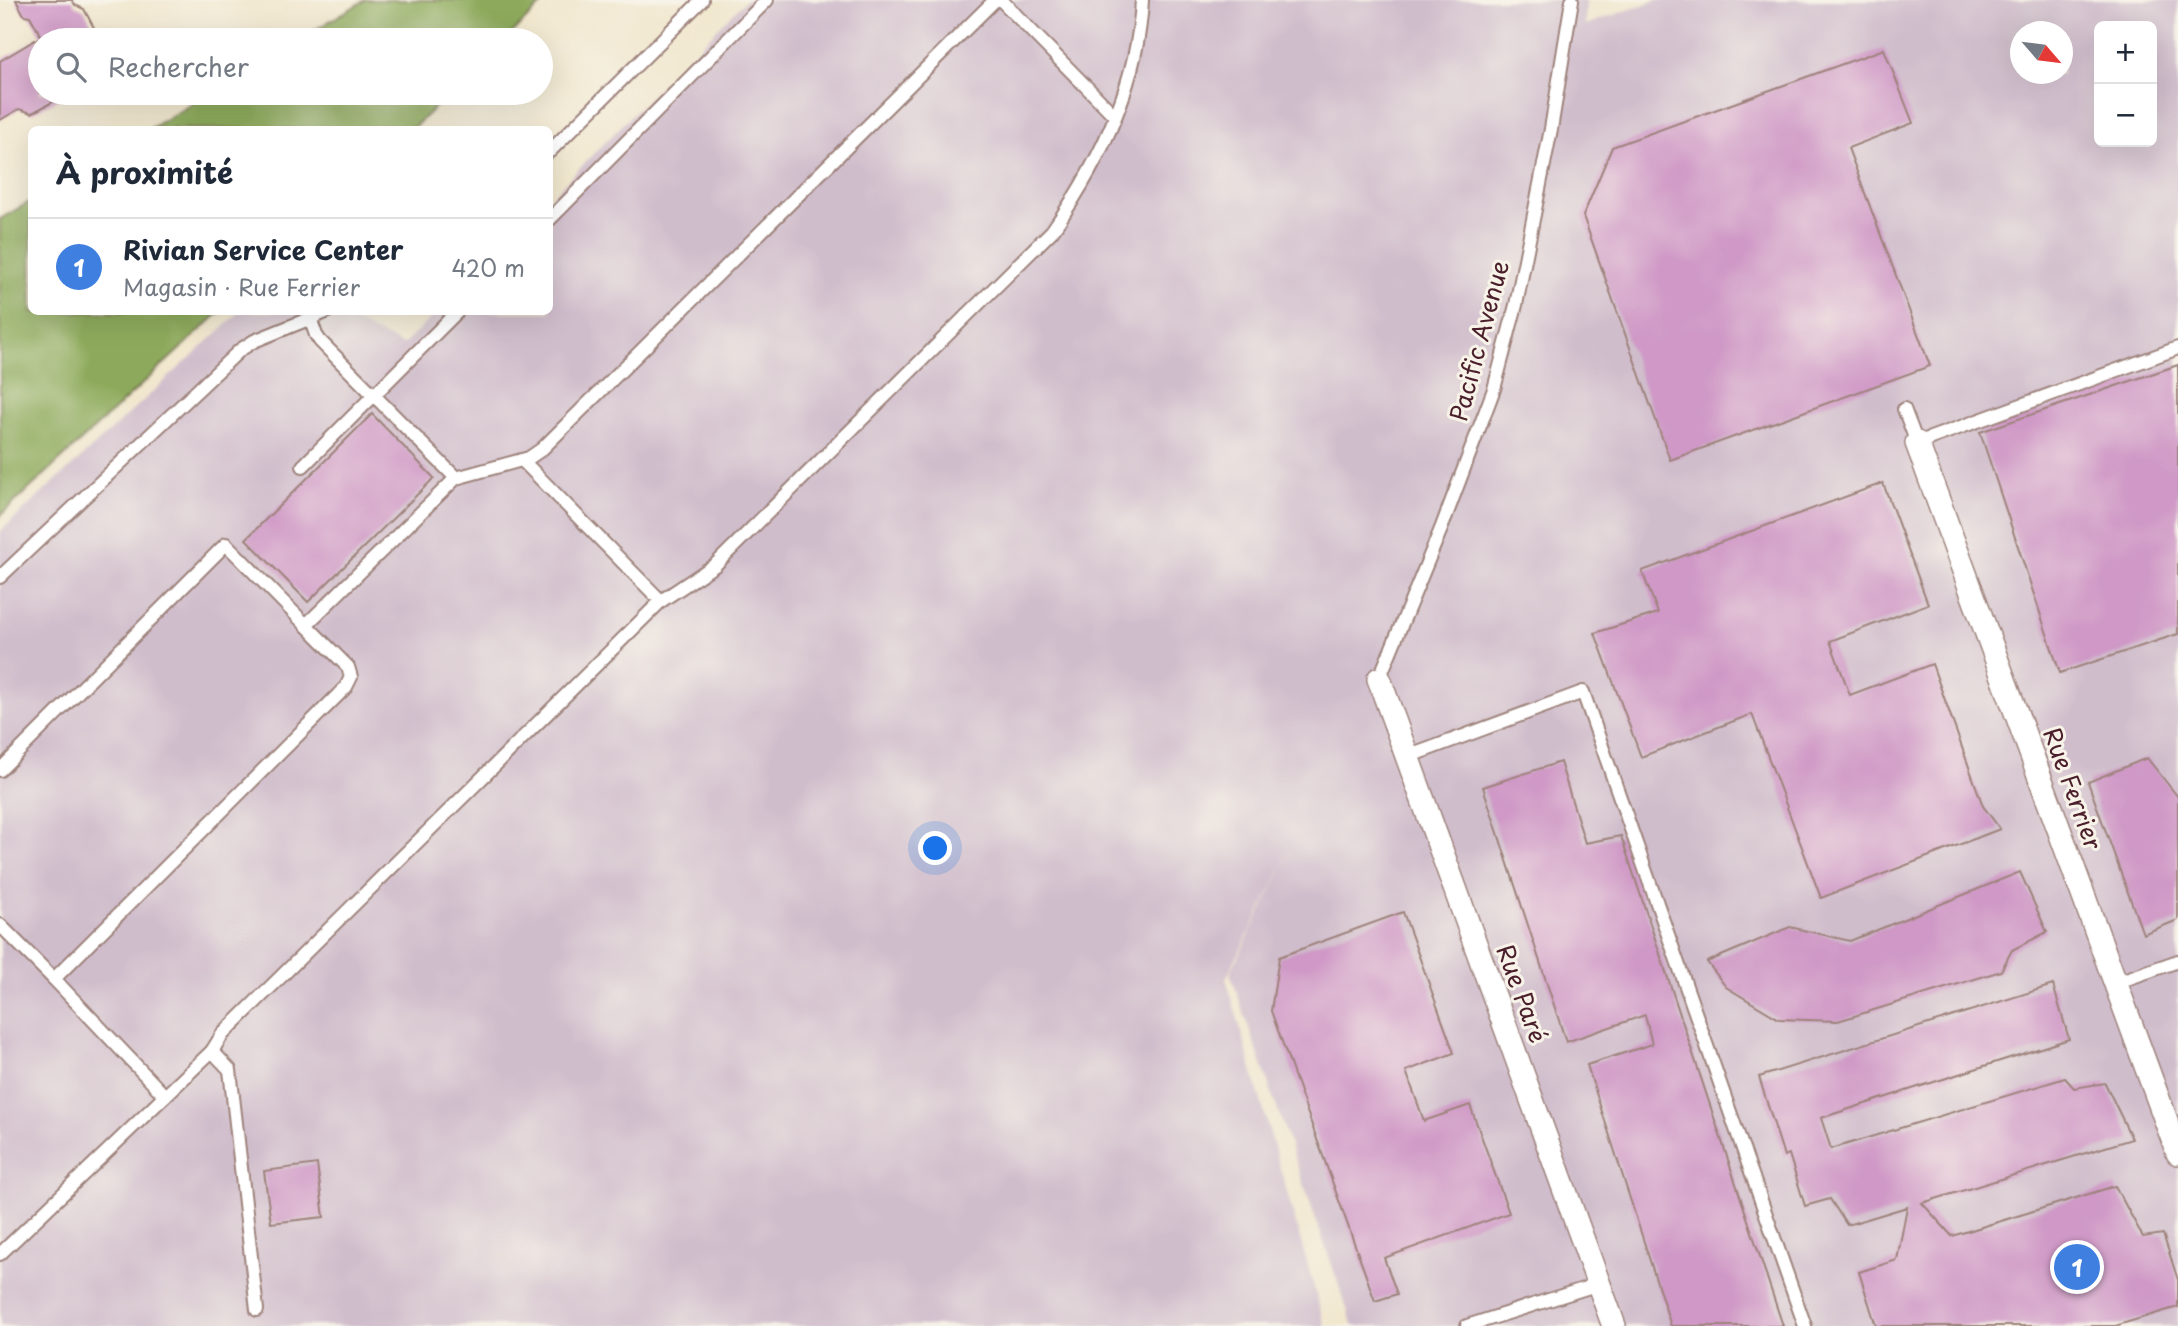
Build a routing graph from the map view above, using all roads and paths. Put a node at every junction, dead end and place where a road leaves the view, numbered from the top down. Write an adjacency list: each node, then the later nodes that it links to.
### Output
1 (702, 0): 8 (lane)
2 (767, 0): 9 (lane)
3 (995, 0): 17 (lane)
4 (1001, 0): 7 (lane)
5 (1142, 0): 7 (lane)
6 (1572, 0): 23 (lane, Pacific Avenue)
7 (1115, 116): 21 (lane)
8 (553, 148)
9 (553, 216)
10 (318, 315): 12 (lane)
11 (454, 315): 14 (lane)
12 (310, 318): 14 (lane); 20 (lane)
13 (2178, 348): 16 (lane)
14 (375, 394): 18 (lane); 19 (lane)
15 (1904, 409): 16 (lane)
16 (1917, 443): 29 (street, Rue Ferrier)
17 (522, 460): 19 (lane); 21 (lane)
18 (303, 466)
19 (456, 478): 22 (lane)
20 (0, 577)
21 (661, 601): 30 (lane)
22 (306, 625): 25 (lane); 28 (lane)
23 (1379, 679): 24 (street, Rue Paré)
24 (1407, 757): 34 (street, Rue Paré); 38 (lane)
25 (0, 770)
26 (0, 925): 28 (lane)
27 (2178, 961): 29 (lane)
28 (54, 979): 31 (lane)
29 (2115, 983): 32 (street, Rue Ferrier)
30 (212, 1051): 31 (lane); 35 (lane)
31 (165, 1096): 33 (lane)
32 (2178, 1153)
33 (0, 1254)
34 (1599, 1284): 36 (lane); 37 (street, Rue Paré)
35 (257, 1310)
36 (1467, 1326)
37 (1614, 1326)
38 (1805, 1326)

